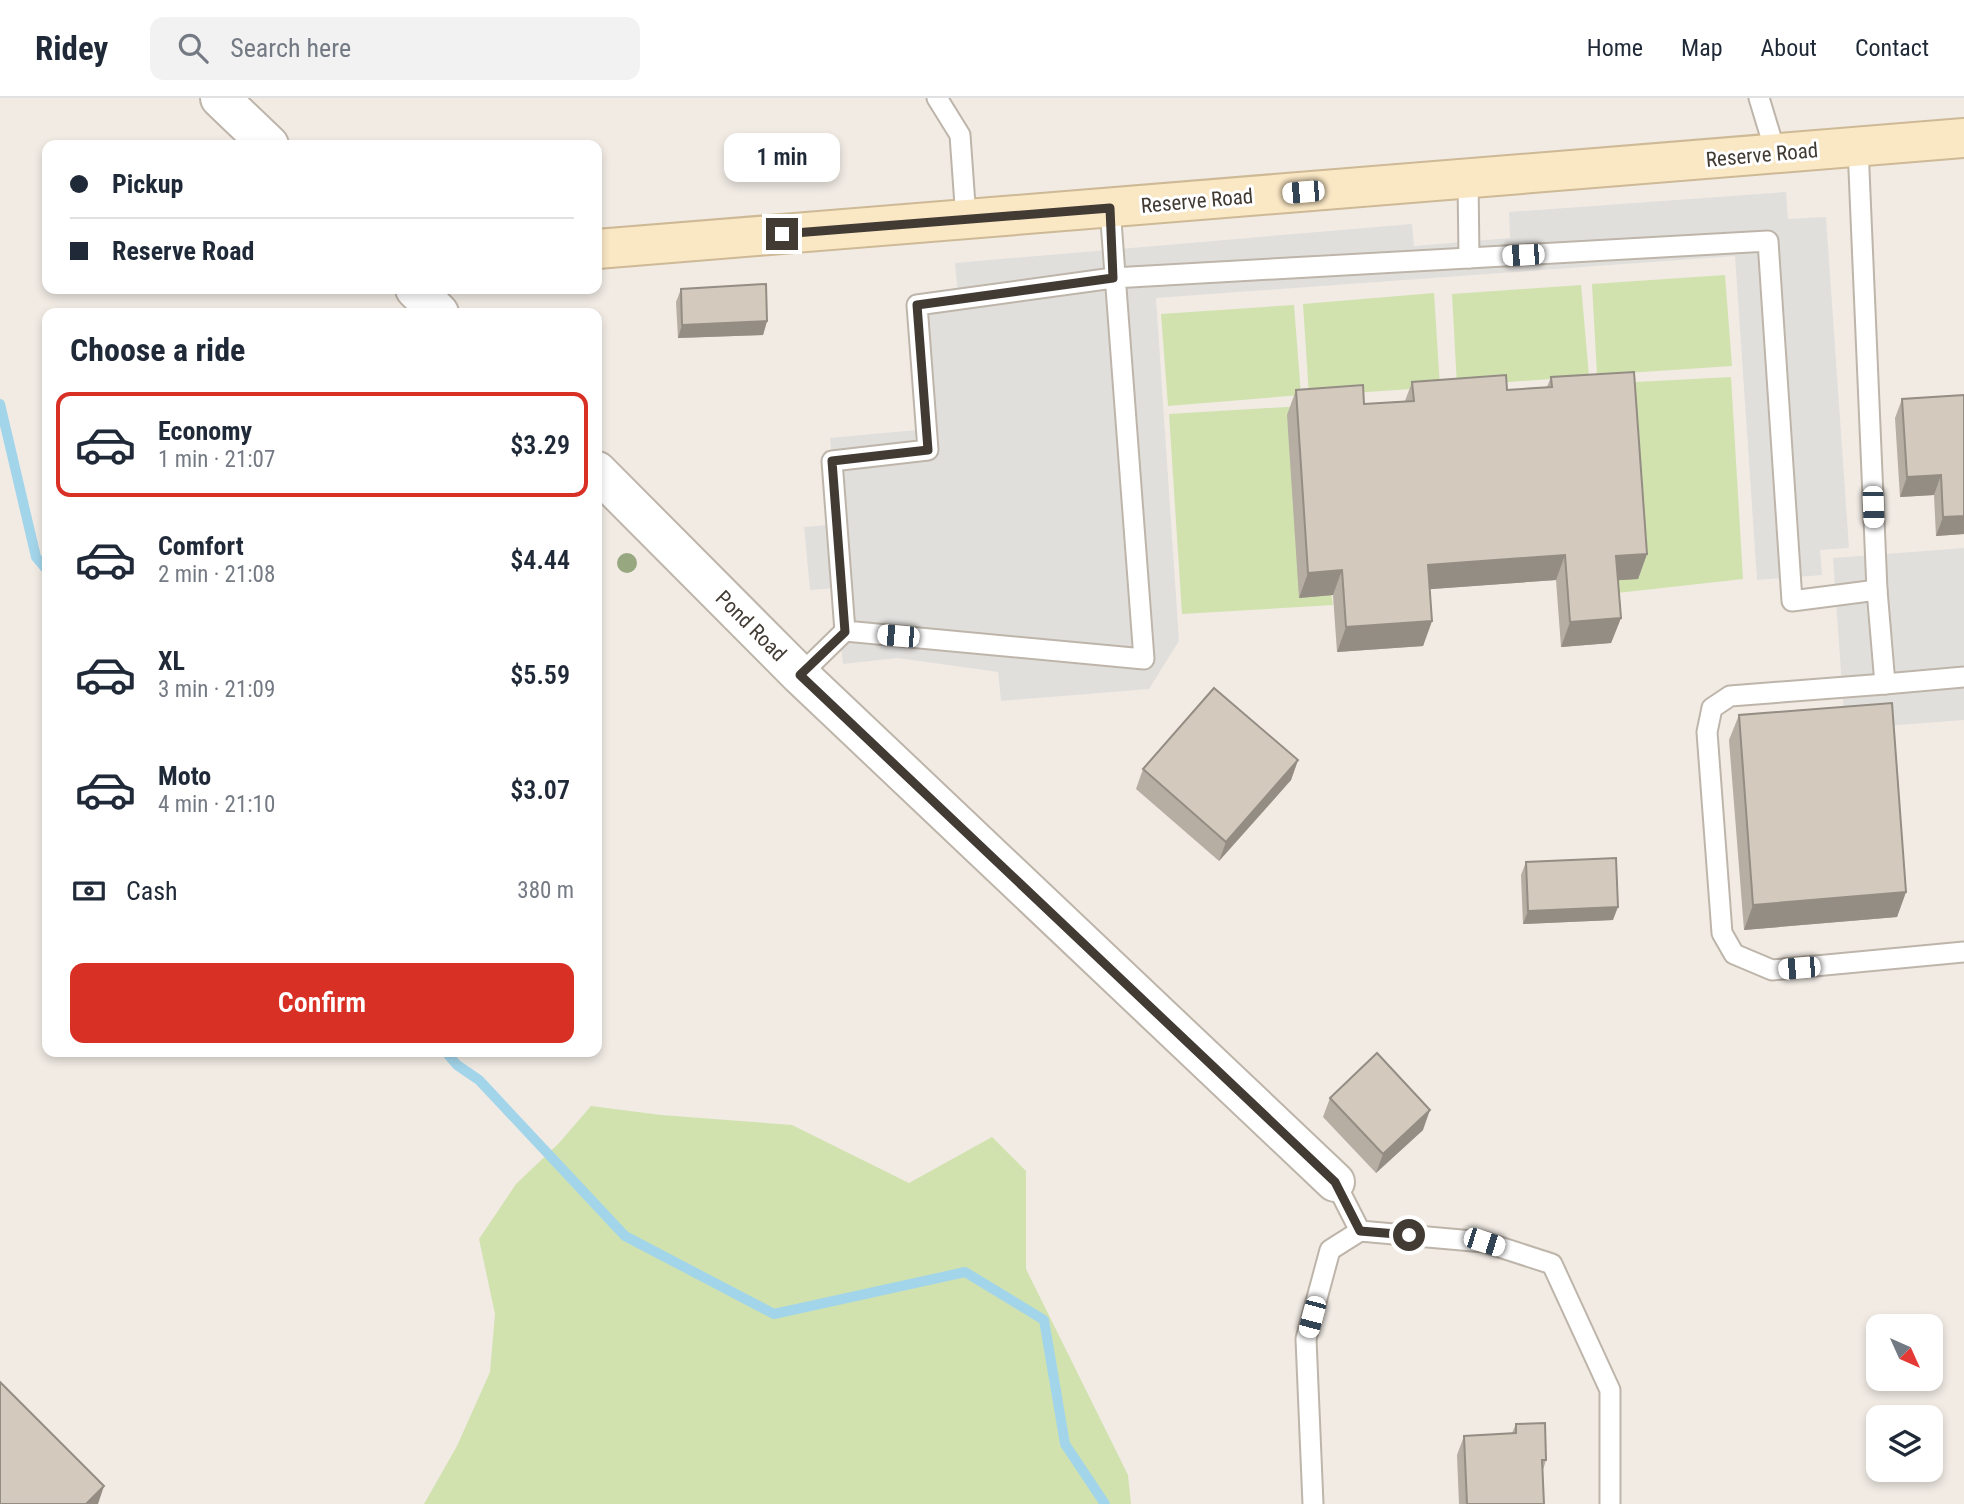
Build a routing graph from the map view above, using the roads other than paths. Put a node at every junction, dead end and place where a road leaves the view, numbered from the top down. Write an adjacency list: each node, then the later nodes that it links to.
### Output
1 (220, 98): 5 (street)
2 (937, 98): 10 (lane)
3 (1759, 98): 7 (lane)
4 (1964, 138): 6 (street, Reserve Road)
5 (264, 140)
6 (1858, 147): 7 (street, Reserve Road); 17 (lane)
7 (1776, 154): 8 (street, Reserve Road)
8 (1468, 179): 9 (street, Reserve Road); 12 (lane)
9 (1110, 208): 10 (street, Reserve Road); 13 (lane)
10 (966, 219): 11 (street, Reserve Road)
11 (602, 249)
12 (1469, 258): 13 (lane); 17 (lane)
13 (1113, 278): 18 (lane); 18 (lane)
14 (420, 294): 15 (street)
15 (434, 308)
16 (602, 476): 19 (street, Pond Road)
17 (1877, 590): 21 (lane)
18 (845, 632): 19 (lane)
19 (800, 675): 23 (street, Pond Road)
20 (1964, 677): 21 (lane)
21 (1885, 684): 22 (lane)
22 (1964, 952)
23 (1335, 1182): 24 (lane)
24 (1360, 1231): 25 (lane); 26 (lane)
25 (1313, 1504)
26 (1610, 1504)

